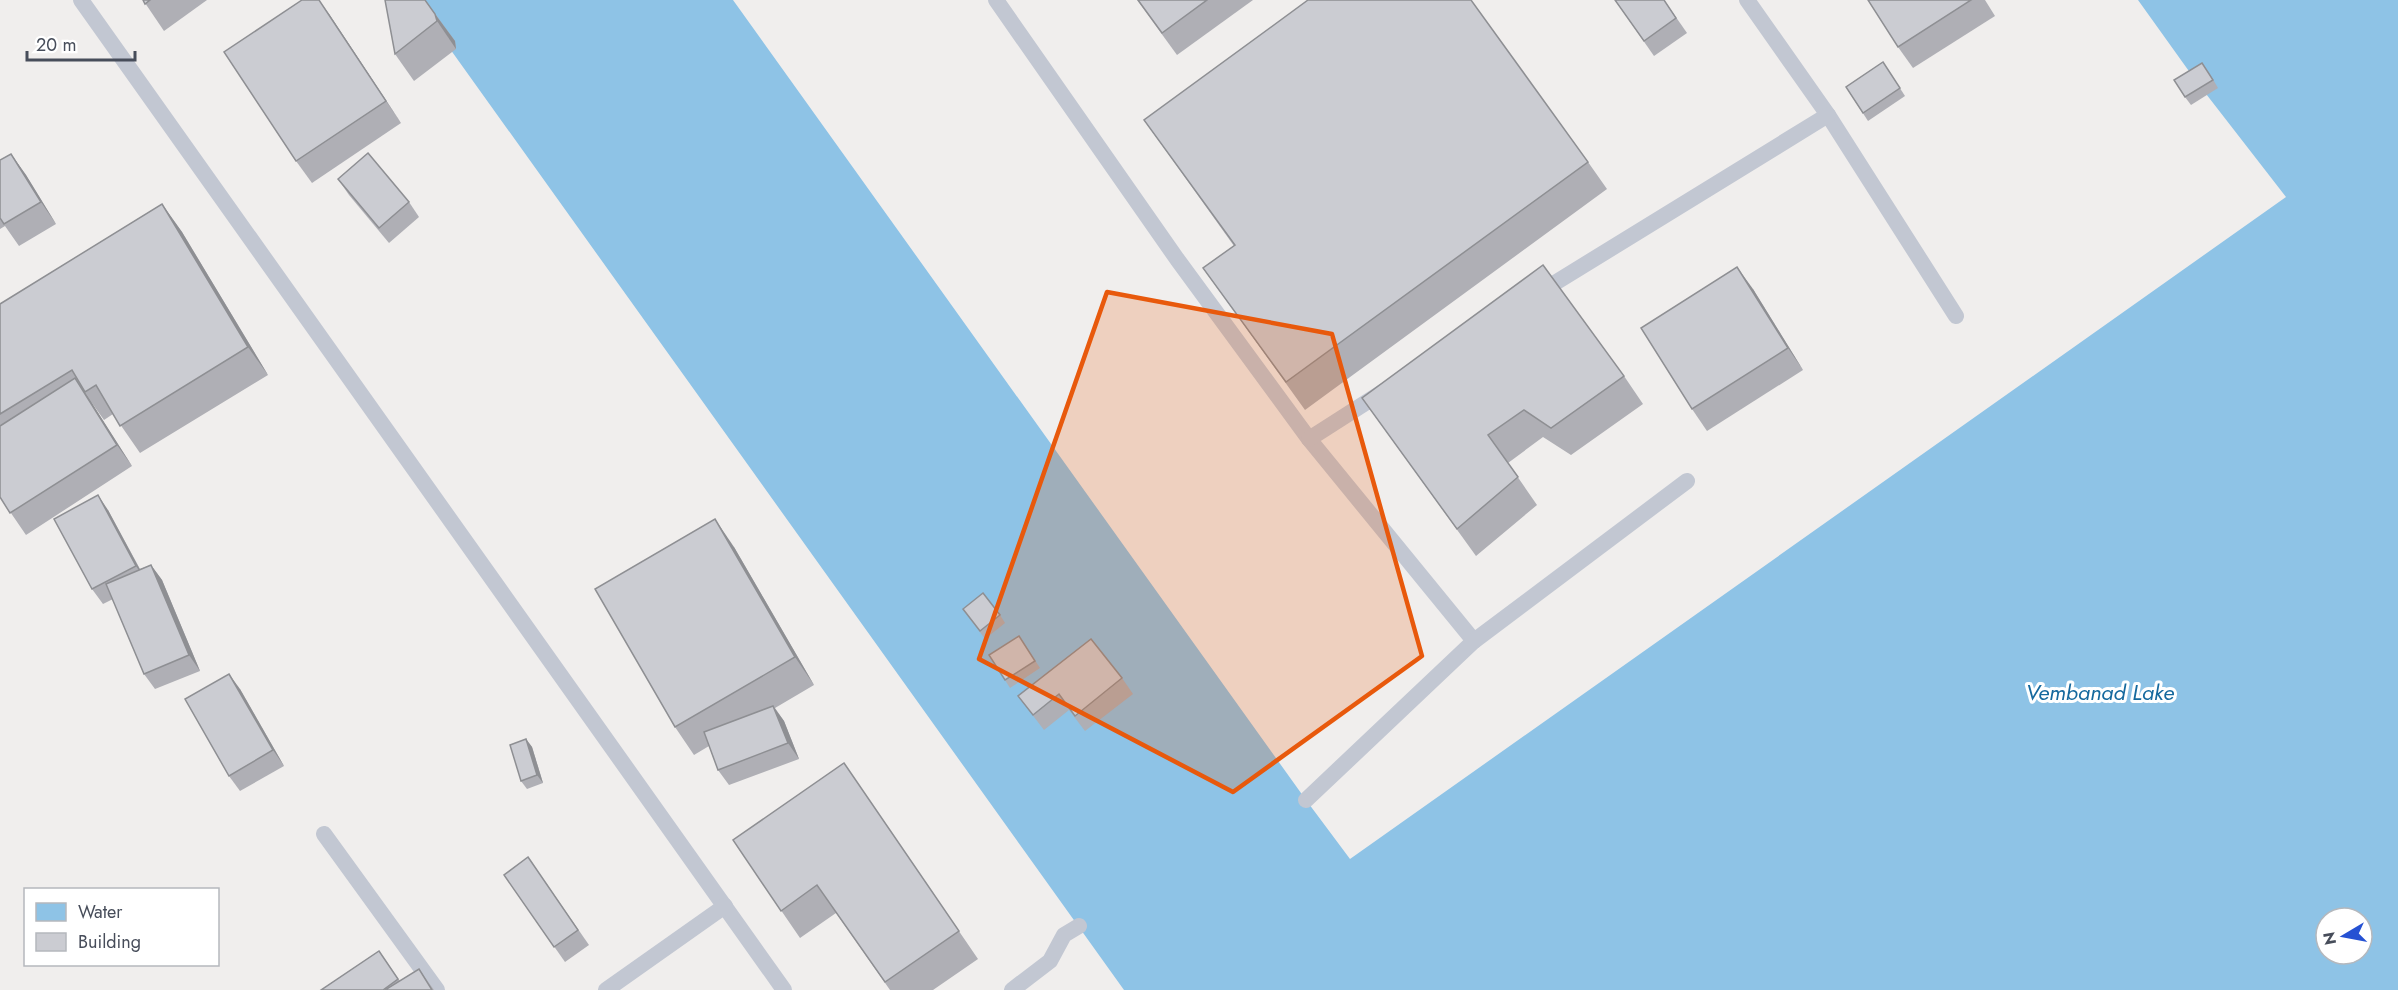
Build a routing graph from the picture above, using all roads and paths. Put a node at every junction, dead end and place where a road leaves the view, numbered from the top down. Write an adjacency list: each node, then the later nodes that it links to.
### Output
1 (81, 0): 13 (lane)
2 (996, 0): 8 (lane)
3 (1747, 0): 4 (lane)
4 (1828, 116): 5 (lane); 6 (lane)
5 (1519, 305)
6 (1956, 316)
7 (1399, 382): 8 (lane)
8 (1309, 439): 10 (lane)
9 (1687, 481): 10 (lane)
10 (1474, 641): 11 (lane)
11 (1306, 800)
12 (324, 834): 15 (lane)
13 (725, 906): 16 (lane); 17 (lane)
14 (1079, 926): 18 (lane)
15 (437, 990)
16 (606, 990)
17 (784, 990)
18 (1012, 990)

